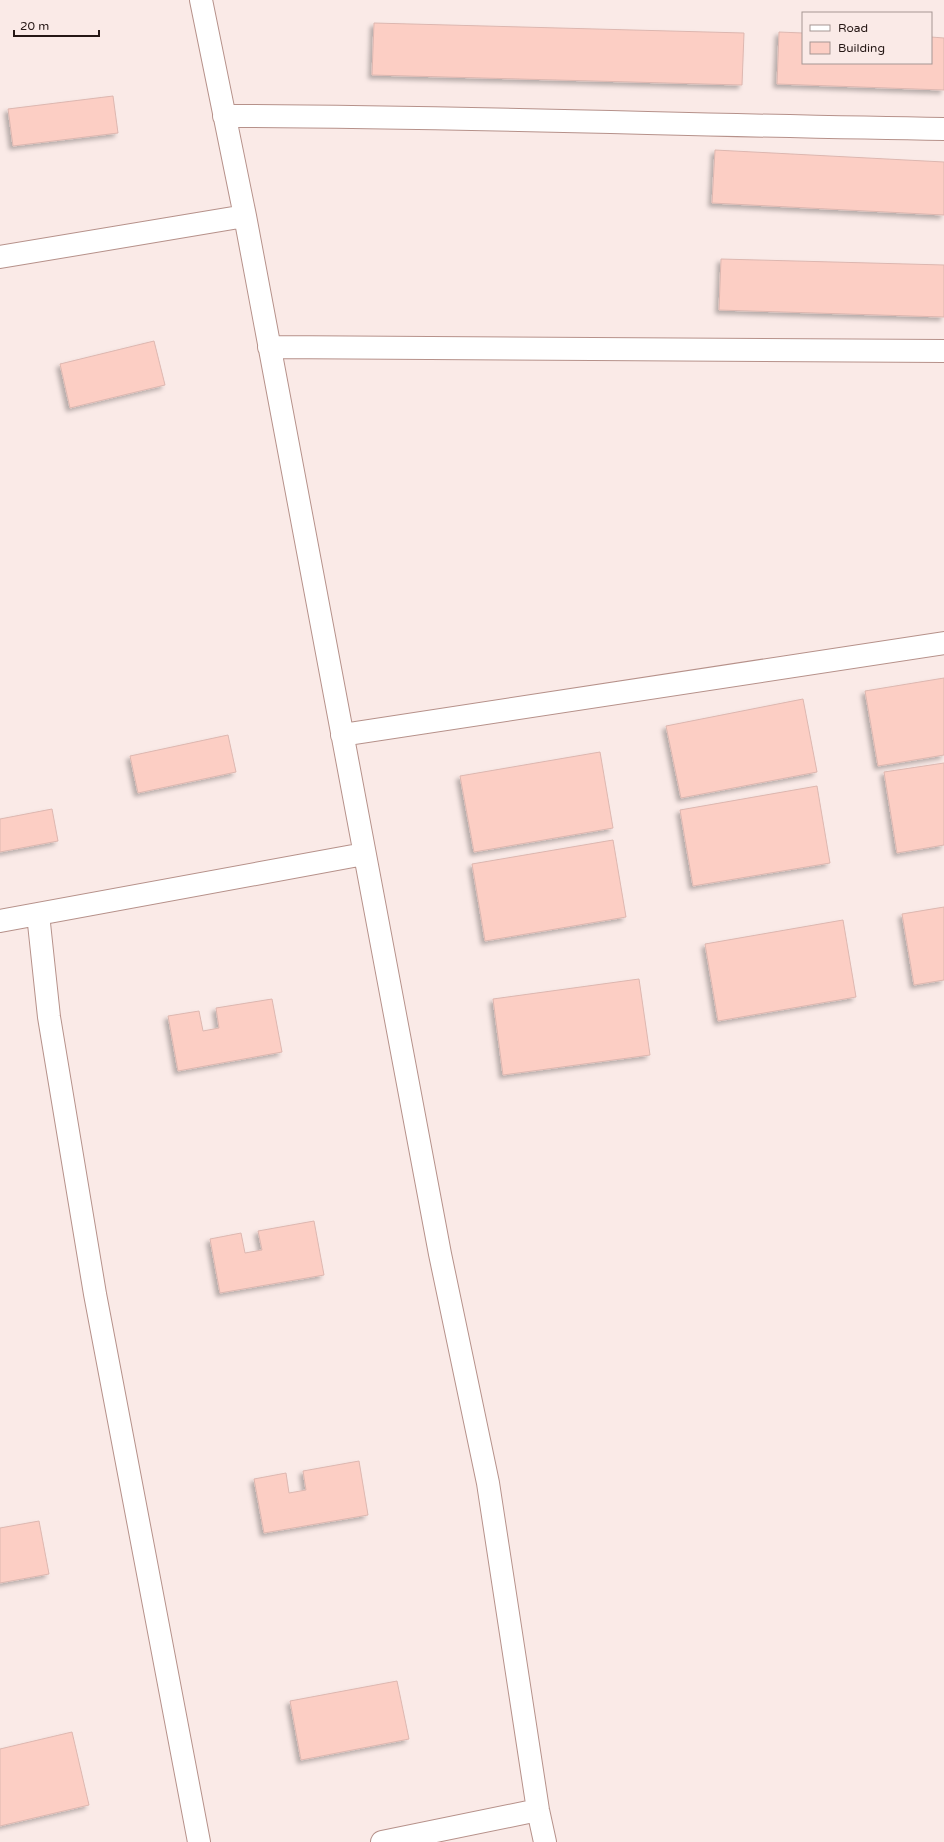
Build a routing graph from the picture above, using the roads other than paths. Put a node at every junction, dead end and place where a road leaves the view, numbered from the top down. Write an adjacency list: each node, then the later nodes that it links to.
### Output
1 (201, 0): 2 (street)
2 (224, 116): 3 (street); 4 (street)
3 (944, 129)
4 (245, 216): 5 (street); 6 (street)
5 (0, 257)
6 (270, 347): 7 (street); 9 (street)
7 (944, 351)
8 (944, 643): 9 (street)
9 (342, 735): 10 (street)
10 (364, 854): 11 (street); 13 (street)
11 (38, 914): 12 (street); 14 (street)
12 (0, 921)
13 (538, 1810): 15 (street); 16 (street)
14 (199, 1842)
15 (382, 1842)
16 (545, 1842)

